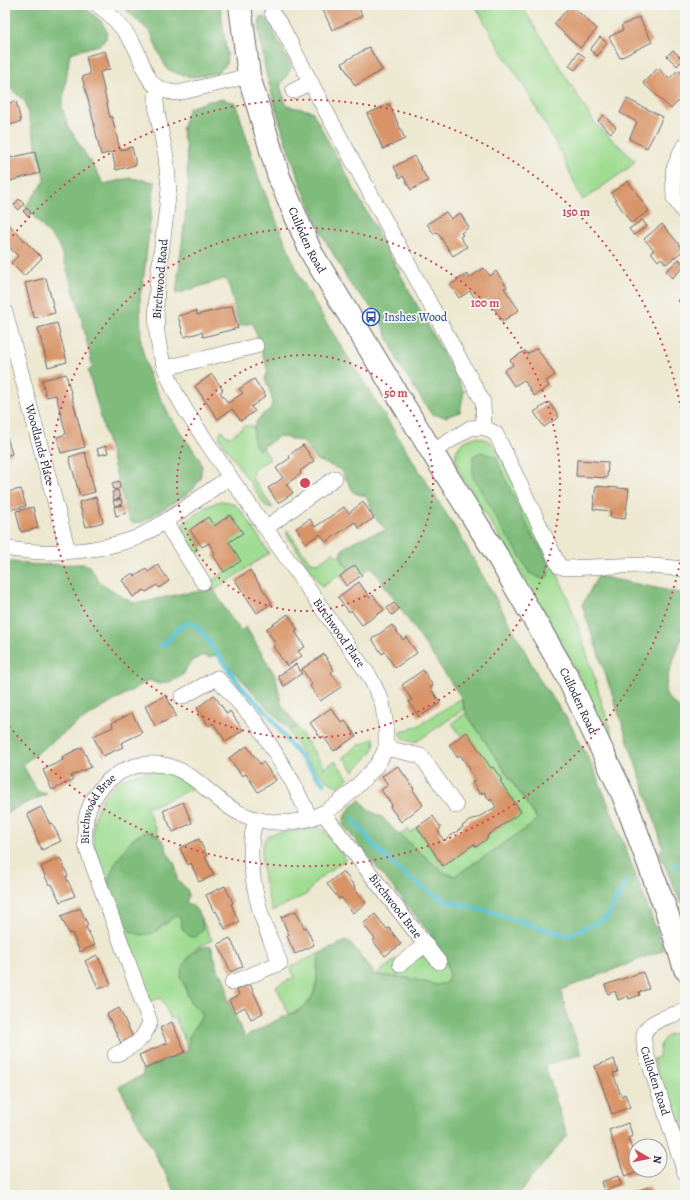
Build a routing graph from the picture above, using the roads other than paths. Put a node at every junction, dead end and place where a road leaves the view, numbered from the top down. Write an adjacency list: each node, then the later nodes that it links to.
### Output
1 (98, 5): 6 (street)
2 (240, 5): 4 (main road, Culloden Road)
3 (272, 13): 5 (street)
4 (249, 76): 6 (street); 15 (main road, Culloden Road)
5 (311, 82): 7 (street); 14 (street)
6 (160, 88): 13 (street, Birchwood Road)
7 (293, 91)
8 (685, 146): 9 (street)
9 (685, 214)
10 (5, 312): 11 (street, Woodlands Place)
11 (8, 339): 21 (street, Woodlands Place)
12 (256, 346): 13 (street)
13 (165, 368): 16 (street, Birchwood Road)
14 (484, 427): 15 (street); 22 (street)
15 (432, 452): 32 (main road, Culloden Road)
16 (230, 477): 18 (street); 19 (street, Birchwood Place)
17 (335, 478): 19 (street)
18 (165, 522): 21 (street); 23 (street)
19 (266, 528): 25 (street, Birchwood Place)
20 (5, 548): 21 (street)
21 (68, 551)
22 (685, 569)
23 (203, 582)
24 (182, 696): 27 (street, Birchwood Brae)
25 (386, 748): 26 (street); 27 (street, Birchwood Brae)
26 (456, 806)
27 (316, 816): 28 (street, Birchwood Brae); 29 (street, Birchwood Brae)
28 (256, 820): 33 (street); 35 (street, Birchwood Brae)
29 (426, 944): 30 (street, Birchwood Brae); 31 (street)
30 (439, 962)
31 (400, 964)
32 (685, 970)
33 (232, 983)
34 (685, 1011): 36 (street, Culloden Road)
35 (115, 1055)
36 (685, 1173)

